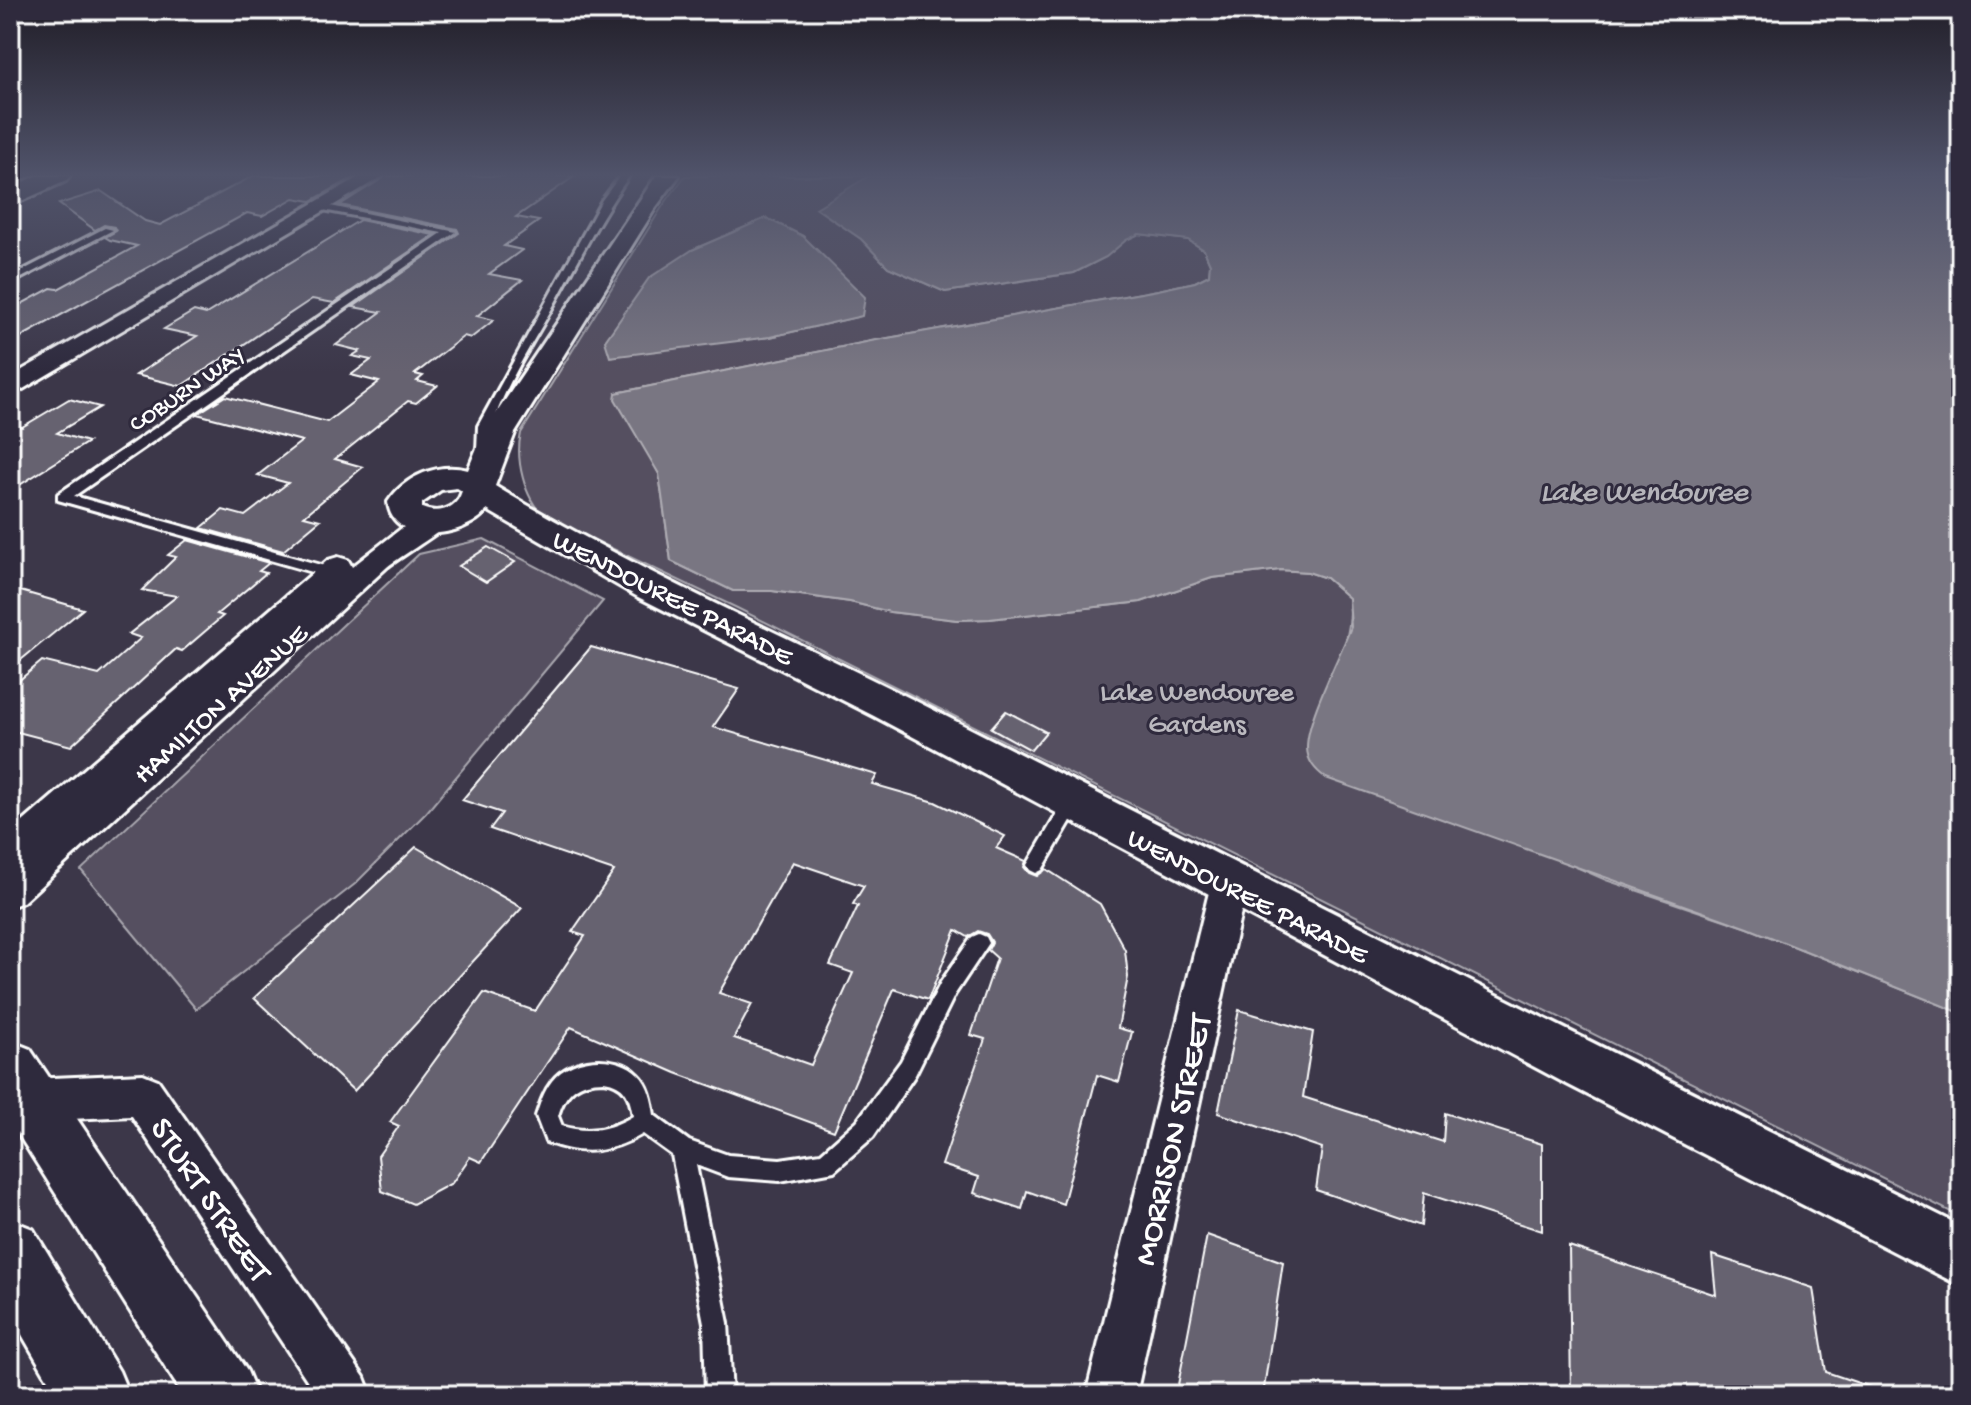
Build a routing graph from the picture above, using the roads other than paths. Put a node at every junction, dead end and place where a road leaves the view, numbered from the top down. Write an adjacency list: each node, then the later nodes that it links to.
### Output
1 (86, 242): 6 (lane)
2 (260, 242): 7 (street)
3 (437, 242): 14 (lane, COBURN WAY)
4 (584, 242): 8 (lane)
5 (622, 242): 8 (street)
6 (10, 281)
7 (15, 379)
8 (490, 441): 9 (street); 10 (street)
9 (434, 481): 10 (street); 11 (street)
10 (478, 489): 12 (street); 13 (street, WENDOUREE PARADE)
11 (405, 502): 12 (street); 14 (street, HAMILTON AVENUE)
12 (437, 522): 13 (street, WENDOUREE PARADE); 19 (street, HAMILTON AVENUE)
13 (539, 527): 15 (street, WENDOUREE PARADE)
14 (330, 572): 16 (street, HAMILTON AVENUE)
15 (1073, 802): 17 (lane); 18 (street, WENDOUREE PARADE)
16 (10, 855)
17 (1036, 865)
18 (1229, 884): 24 (street, WENDOUREE PARADE); 30 (street, MORRISON STREET)
19 (10, 891)
20 (979, 943): 23 (lane)
21 (20, 1084): 27 (main road, STURT STREET); 28 (street, STURT STREET)
22 (644, 1121): 22 (lane); 23 (lane)
23 (682, 1149): 29 (lane)
24 (1961, 1257)
25 (19, 1291): 26 (main road)
26 (95, 1395)
27 (223, 1395)
28 (346, 1395)
29 (719, 1395)
30 (1111, 1395)

